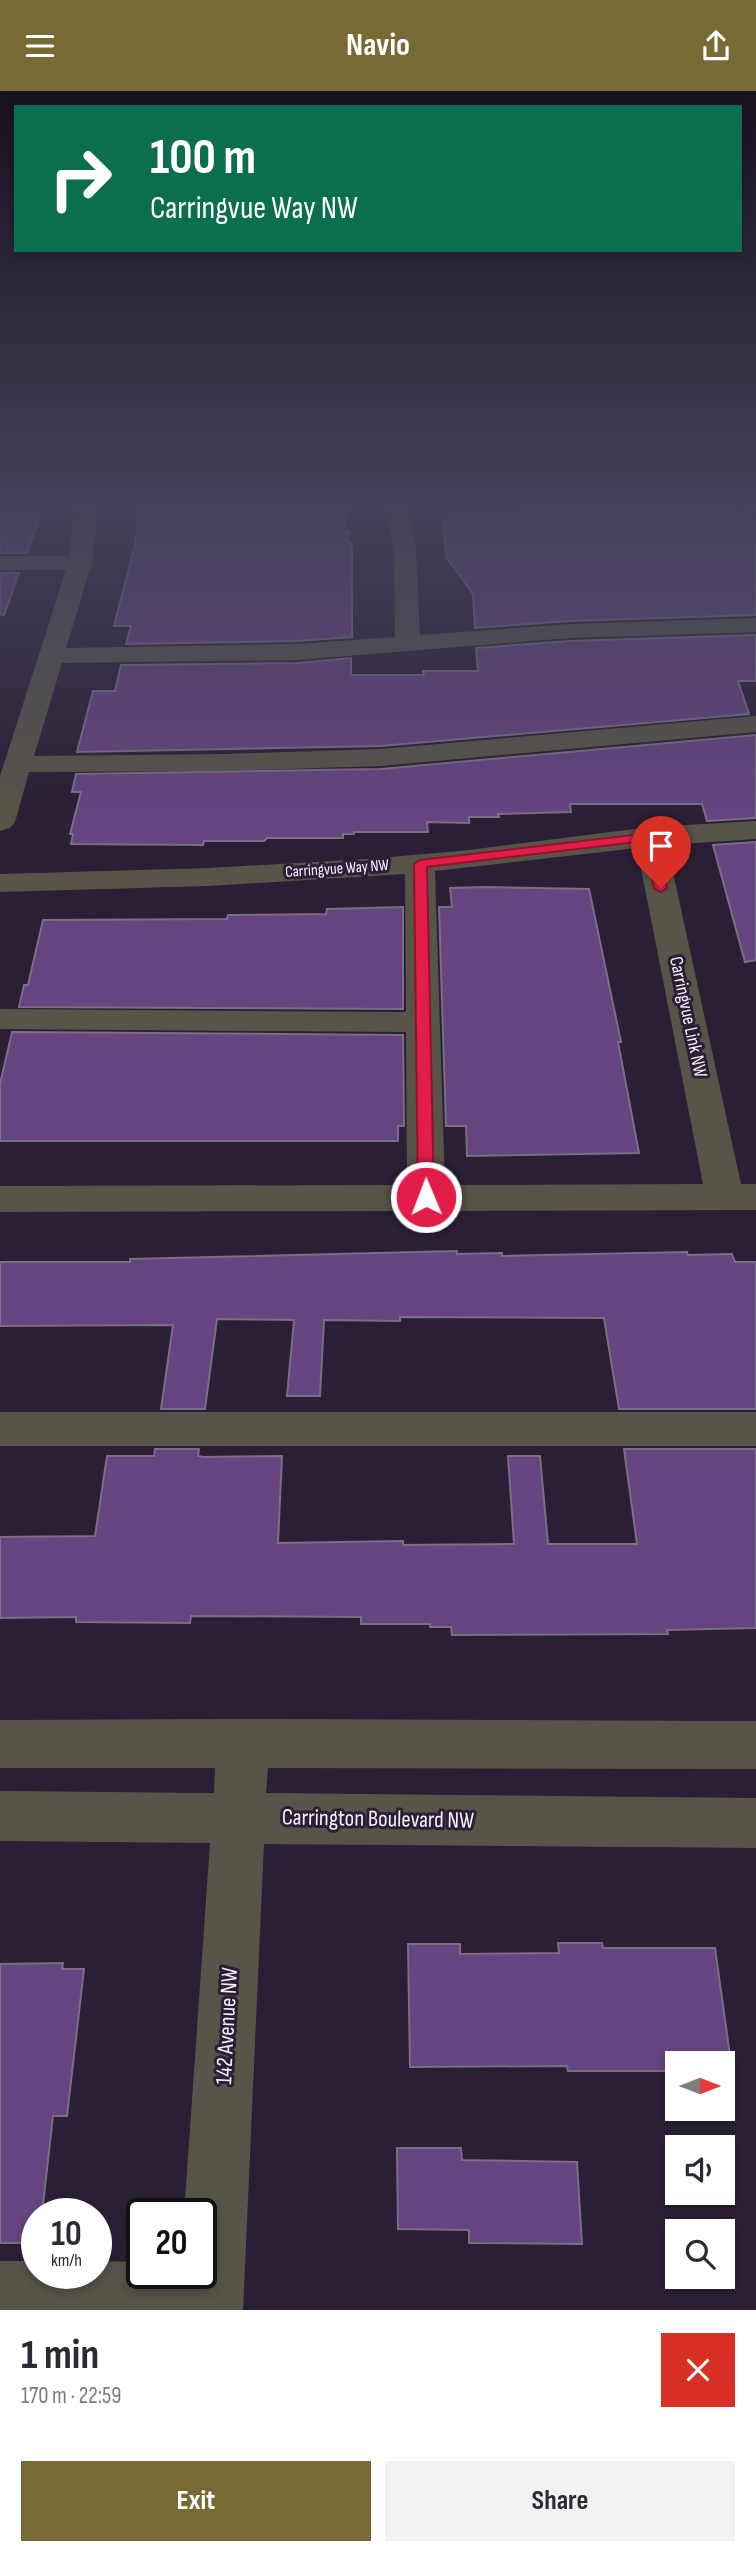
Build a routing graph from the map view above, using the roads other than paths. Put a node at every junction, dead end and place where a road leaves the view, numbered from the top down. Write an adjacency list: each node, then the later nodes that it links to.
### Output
1 (67, 608): 5 (street)
2 (407, 608): 4 (street)
3 (756, 625): 4 (street)
4 (408, 642): 5 (street)
5 (52, 656): 7 (street)
6 (756, 724): 7 (street)
7 (18, 764): 8 (street)
8 (0, 822)
9 (756, 830): 10 (street, Carringvue Way NW)
10 (650, 836): 11 (street, Carringvue Way NW); 16 (street, Carringvue Link NW)
11 (420, 864): 12 (street, Carringvue Way NW); 14 (street)
12 (0, 883)
13 (0, 1019): 14 (street)
14 (423, 1022): 15 (street)
15 (426, 1197): 16 (street); 17 (street)
16 (741, 1197)
17 (0, 1199)
18 (0, 1429): 19 (street)
19 (756, 1429)
20 (243, 1743): 21 (street); 22 (street); 24 (street, 142 Avenue NW)
21 (0, 1744)
22 (756, 1745)
23 (0, 1816): 24 (street, Carrington Boulevard NW)
24 (238, 1818): 25 (street, Carrington Boulevard NW); 27 (street, 142 Avenue NW)
25 (756, 1823)
26 (0, 2293): 27 (street)
27 (211, 2302)

